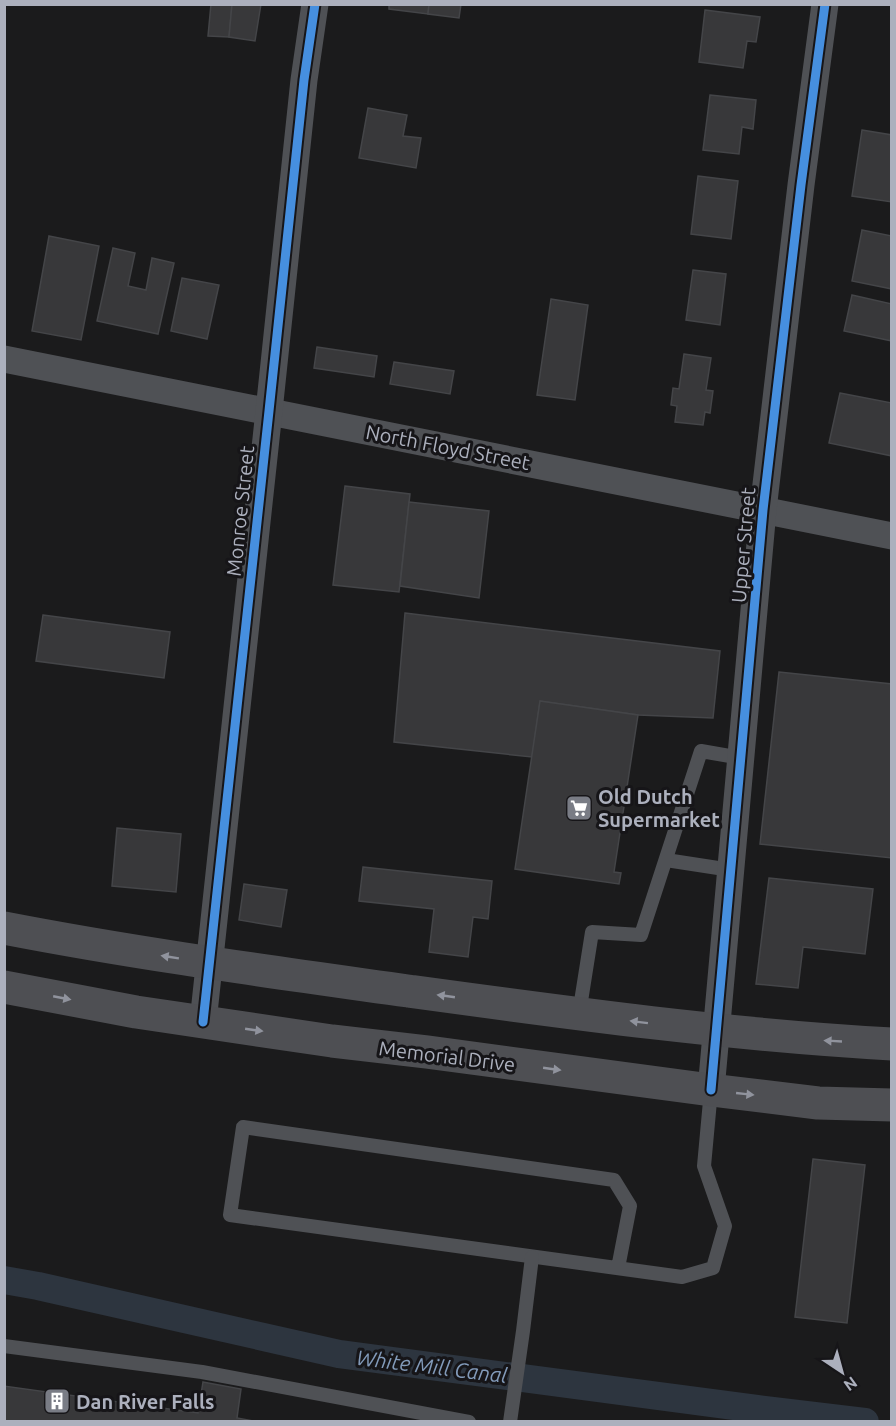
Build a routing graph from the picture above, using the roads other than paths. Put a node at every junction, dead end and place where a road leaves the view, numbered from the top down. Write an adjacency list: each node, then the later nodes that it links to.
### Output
1 (315, 4): 4 (street, Monroe Street)
2 (825, 4): 5 (street, Upper Street)
3 (4, 359): 4 (street, North Floyd Street)
4 (269, 411): 5 (street, North Floyd Street); 11 (street, Monroe Street)
5 (763, 510): 6 (street, North Floyd Street); 7 (street, Upper Street)
6 (891, 536)
7 (741, 758): 8 (lane); 9 (street, Upper Street)
8 (666, 860): 9 (lane); 13 (lane)
9 (731, 870): 15 (street, Upper Street)
10 (4, 928): 11 (main road, one-way to 10)
11 (209, 964): 13 (main road, one-way to 11); 14 (street, Monroe Street)
12 (4, 987): 14 (main road, Memorial Drive, one-way to 14)
13 (579, 1014): 15 (main road, one-way to 13)
14 (203, 1022): 17 (main road, Memorial Drive, one-way to 17)
15 (716, 1031): 16 (main road, one-way to 15); 17 (street, Upper Street)
16 (891, 1044)
17 (711, 1090): 18 (main road, Memorial Drive, one-way to 18); 20 (lane)
18 (891, 1105)
19 (532, 1257): 20 (lane); 20 (lane); 23 (lane)
20 (618, 1268)
21 (4, 1346): 22 (lane)
22 (469, 1422)
23 (510, 1422)

